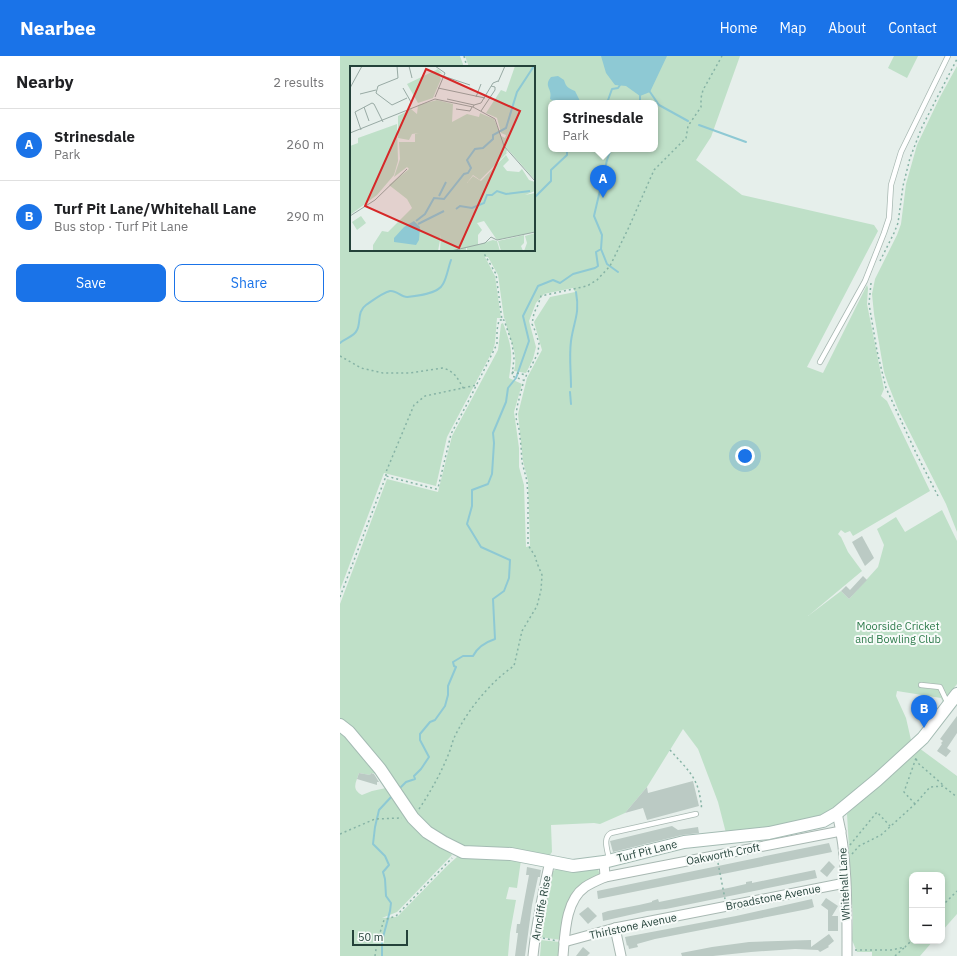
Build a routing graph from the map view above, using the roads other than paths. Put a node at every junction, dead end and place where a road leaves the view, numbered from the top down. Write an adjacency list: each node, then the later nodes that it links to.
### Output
1 (948, 56): 2 (lane)
2 (820, 362)
3 (921, 684): 5 (lane)
4 (957, 694): 5 (street, Turf Pit Lane)
5 (948, 705): 7 (street, Turf Pit Lane)
6 (340, 726): 10 (street, Turf Pit Lane)
7 (837, 813): 9 (street, Whitehall Lane); 11 (street, Turf Pit Lane)
8 (696, 814): 11 (lane)
9 (841, 831): 12 (street, Oakworth Croft); 13 (street, Whitehall Lane)
10 (550, 861): 11 (street, Turf Pit Lane); 18 (street, Arncliffe Rise)
11 (607, 861): 12 (street)
12 (605, 877): 16 (street, Oakworth Croft)
13 (845, 883): 14 (street, Broadstone Avenue); 17 (street, Whitehall Lane)
14 (701, 912): 15 (street, Thirlstone Avenue)
15 (615, 928): 16 (street, Thirlstone Avenue); 20 (street)
16 (564, 942): 19 (street)
17 (847, 953)
18 (534, 956)
19 (563, 956)
20 (621, 956)

